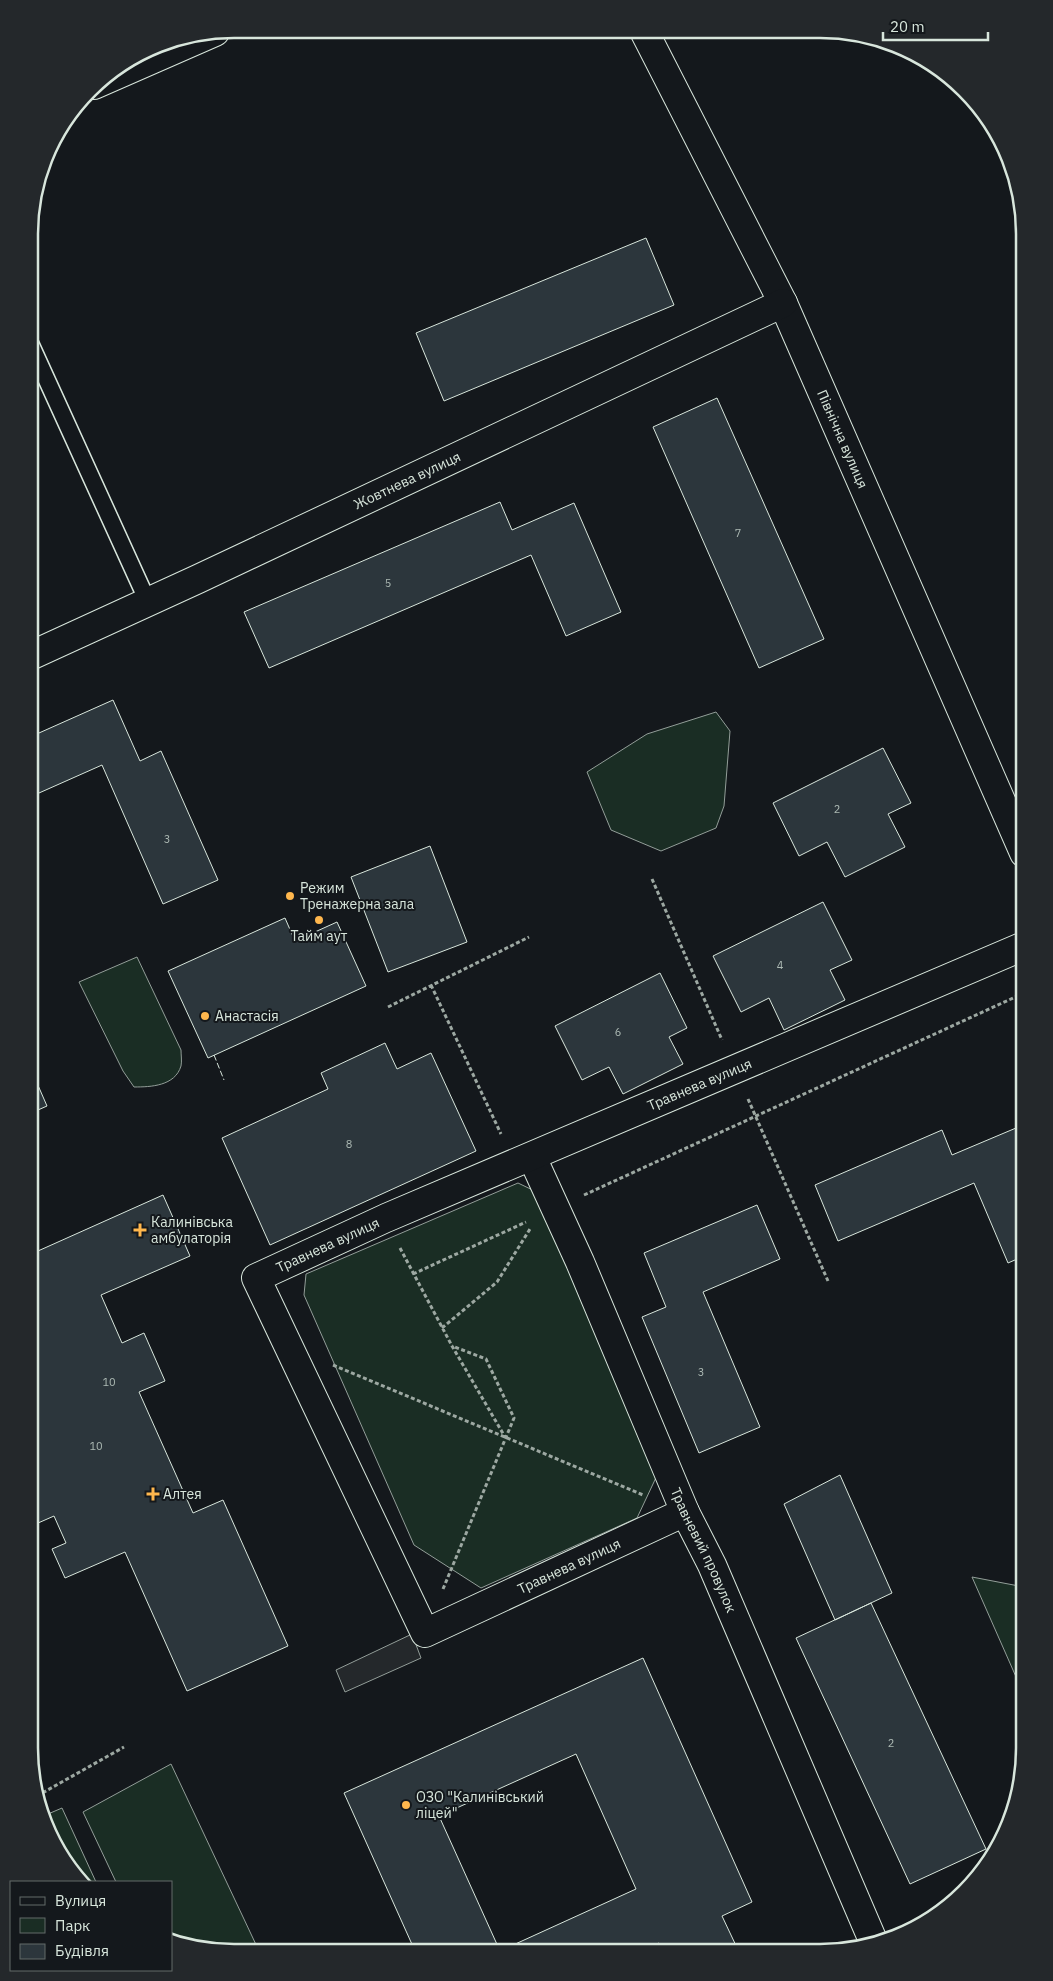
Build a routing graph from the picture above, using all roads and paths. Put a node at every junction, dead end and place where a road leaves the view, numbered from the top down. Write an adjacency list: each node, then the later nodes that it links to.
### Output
1 (648, 38): 4 (street, Північна вулиця)
2 (193, 41): 3 (street)
3 (121, 72)
4 (783, 303): 6 (street, Жовтнева вулиця); 8 (street, Північна вулиця)
5 (38, 361): 6 (lane)
6 (148, 602): 7 (street, Жовтнева вулиця)
7 (38, 652)
8 (1016, 835)
9 (530, 937): 11 (path)
10 (1016, 949): 14 (street, Травнева вулиця)
11 (431, 985): 13 (path); 14 (path)
12 (1016, 997): 15 (path)
13 (388, 1007)
14 (523, 1160): 15 (street, Травневий провулок); 18 (street, Травнева вулиця)
15 (546, 1212): 16 (path); 16 (path); 20 (street, Травневий провулок)
16 (442, 1328): 17 (path)
17 (452, 1346): 19 (path); 19 (path)
18 (290, 1347): 19 (path); 21 (street, Травнева вулиця)
19 (505, 1437): 20 (path); 21 (path)
20 (685, 1512): 21 (street, Травнева вулиця); 24 (street, Травневий провулок)
21 (425, 1633)
22 (124, 1747): 23 (path)
23 (43, 1793)
24 (871, 1937)

